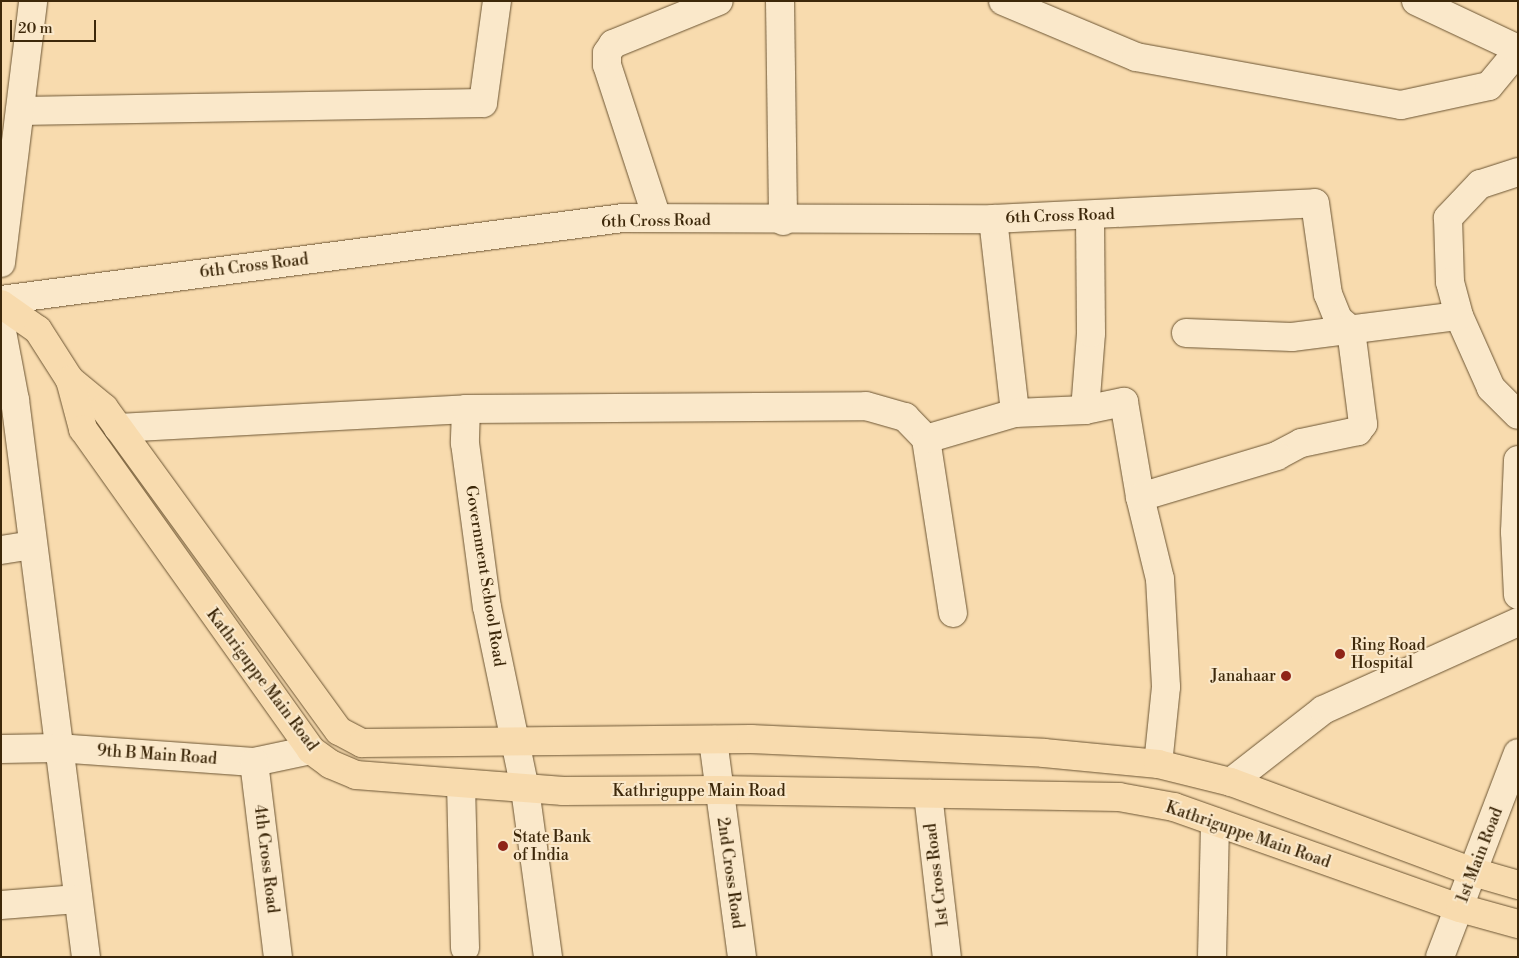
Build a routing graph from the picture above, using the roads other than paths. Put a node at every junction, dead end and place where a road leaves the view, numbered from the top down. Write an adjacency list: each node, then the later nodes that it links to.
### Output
1 (33, 1): 8 (street)
2 (497, 1): 8 (street)
3 (719, 1): 11 (street)
4 (780, 1): 13 (street)
5 (1003, 1): 7 (street)
6 (1416, 1): 7 (street)
7 (1518, 50)
8 (20, 111): 14 (street)
9 (1518, 172): 17 (street)
10 (1090, 216): 12 (street, 6th Cross Road); 19 (street, 6th Cross Road); 23 (street)
11 (657, 218): 13 (street, 6th Cross Road); 15 (street, 6th Cross Road)
12 (993, 219): 13 (street, 6th Cross Road); 24 (street)
13 (783, 221)
14 (1, 263)
15 (1, 300)
16 (1, 304): 21 (main road, Kathriguppe Main Road)
17 (1459, 316): 19 (street); 25 (street)
18 (1, 326): 30 (street)
19 (1351, 330): 20 (street); 29 (street)
20 (1186, 333)
21 (70, 380): 26 (main road, Kathriguppe Main Road); 39 (main road, Kathriguppe Main Road)
22 (466, 409): 26 (street); 27 (street); 36 (street, Government School Road)
23 (1085, 410): 24 (street); 29 (street)
24 (1015, 413): 27 (street)
25 (1518, 415)
26 (118, 428): 36 (main road, Kathriguppe Main Road)
27 (926, 439): 33 (street)
28 (1518, 460): 32 (street)
29 (1140, 497): 42 (street)
30 (33, 545): 31 (street); 37 (street)
31 (1, 550)
32 (1518, 595)
33 (953, 613)
34 (1518, 622): 43 (street)
35 (713, 740): 36 (main road, Kathriguppe Main Road); 42 (main road, Kathriguppe Main Road); 46 (street, 2nd Cross Road)
36 (515, 741): 45 (street, Government School Road)
37 (58, 748): 38 (street, 9th B Main Road); 41 (street, 9th B Main Road); 51 (street)
38 (1, 749)
39 (311, 750): 41 (street, 9th B Main Road); 44 (main road, Kathriguppe Main Road)
40 (1518, 753): 49 (street, 1st Main Road)
41 (254, 762): 57 (street, 4th Cross Road)
42 (1158, 764): 43 (main road, Kathriguppe Main Road)
43 (1231, 782): 49 (main road, Kathriguppe Main Road)
44 (461, 784): 45 (main road, Kathriguppe Main Road); 55 (street)
45 (525, 789): 46 (main road, Kathriguppe Main Road); 58 (street, Government School Road)
46 (718, 790): 47 (main road, Kathriguppe Main Road); 59 (street, 2nd Cross Road)
47 (928, 794): 48 (main road, Kathriguppe Main Road); 60 (street, 1st Cross Road)
48 (1215, 822): 53 (main road, Kathriguppe Main Road); 61 (street)
49 (1474, 872): 50 (main road, Kathriguppe Main Road); 53 (street, 1st Main Road)
50 (1518, 885)
51 (78, 899): 52 (street); 56 (street)
52 (1, 905)
53 (1460, 908): 54 (main road, Kathriguppe Main Road); 62 (street, 1st Main Road)
54 (1518, 924)
55 (465, 948)
56 (86, 957)
57 (278, 957)
58 (548, 957)
59 (742, 957)
60 (947, 957)
61 (1212, 957)
62 (1440, 957)

